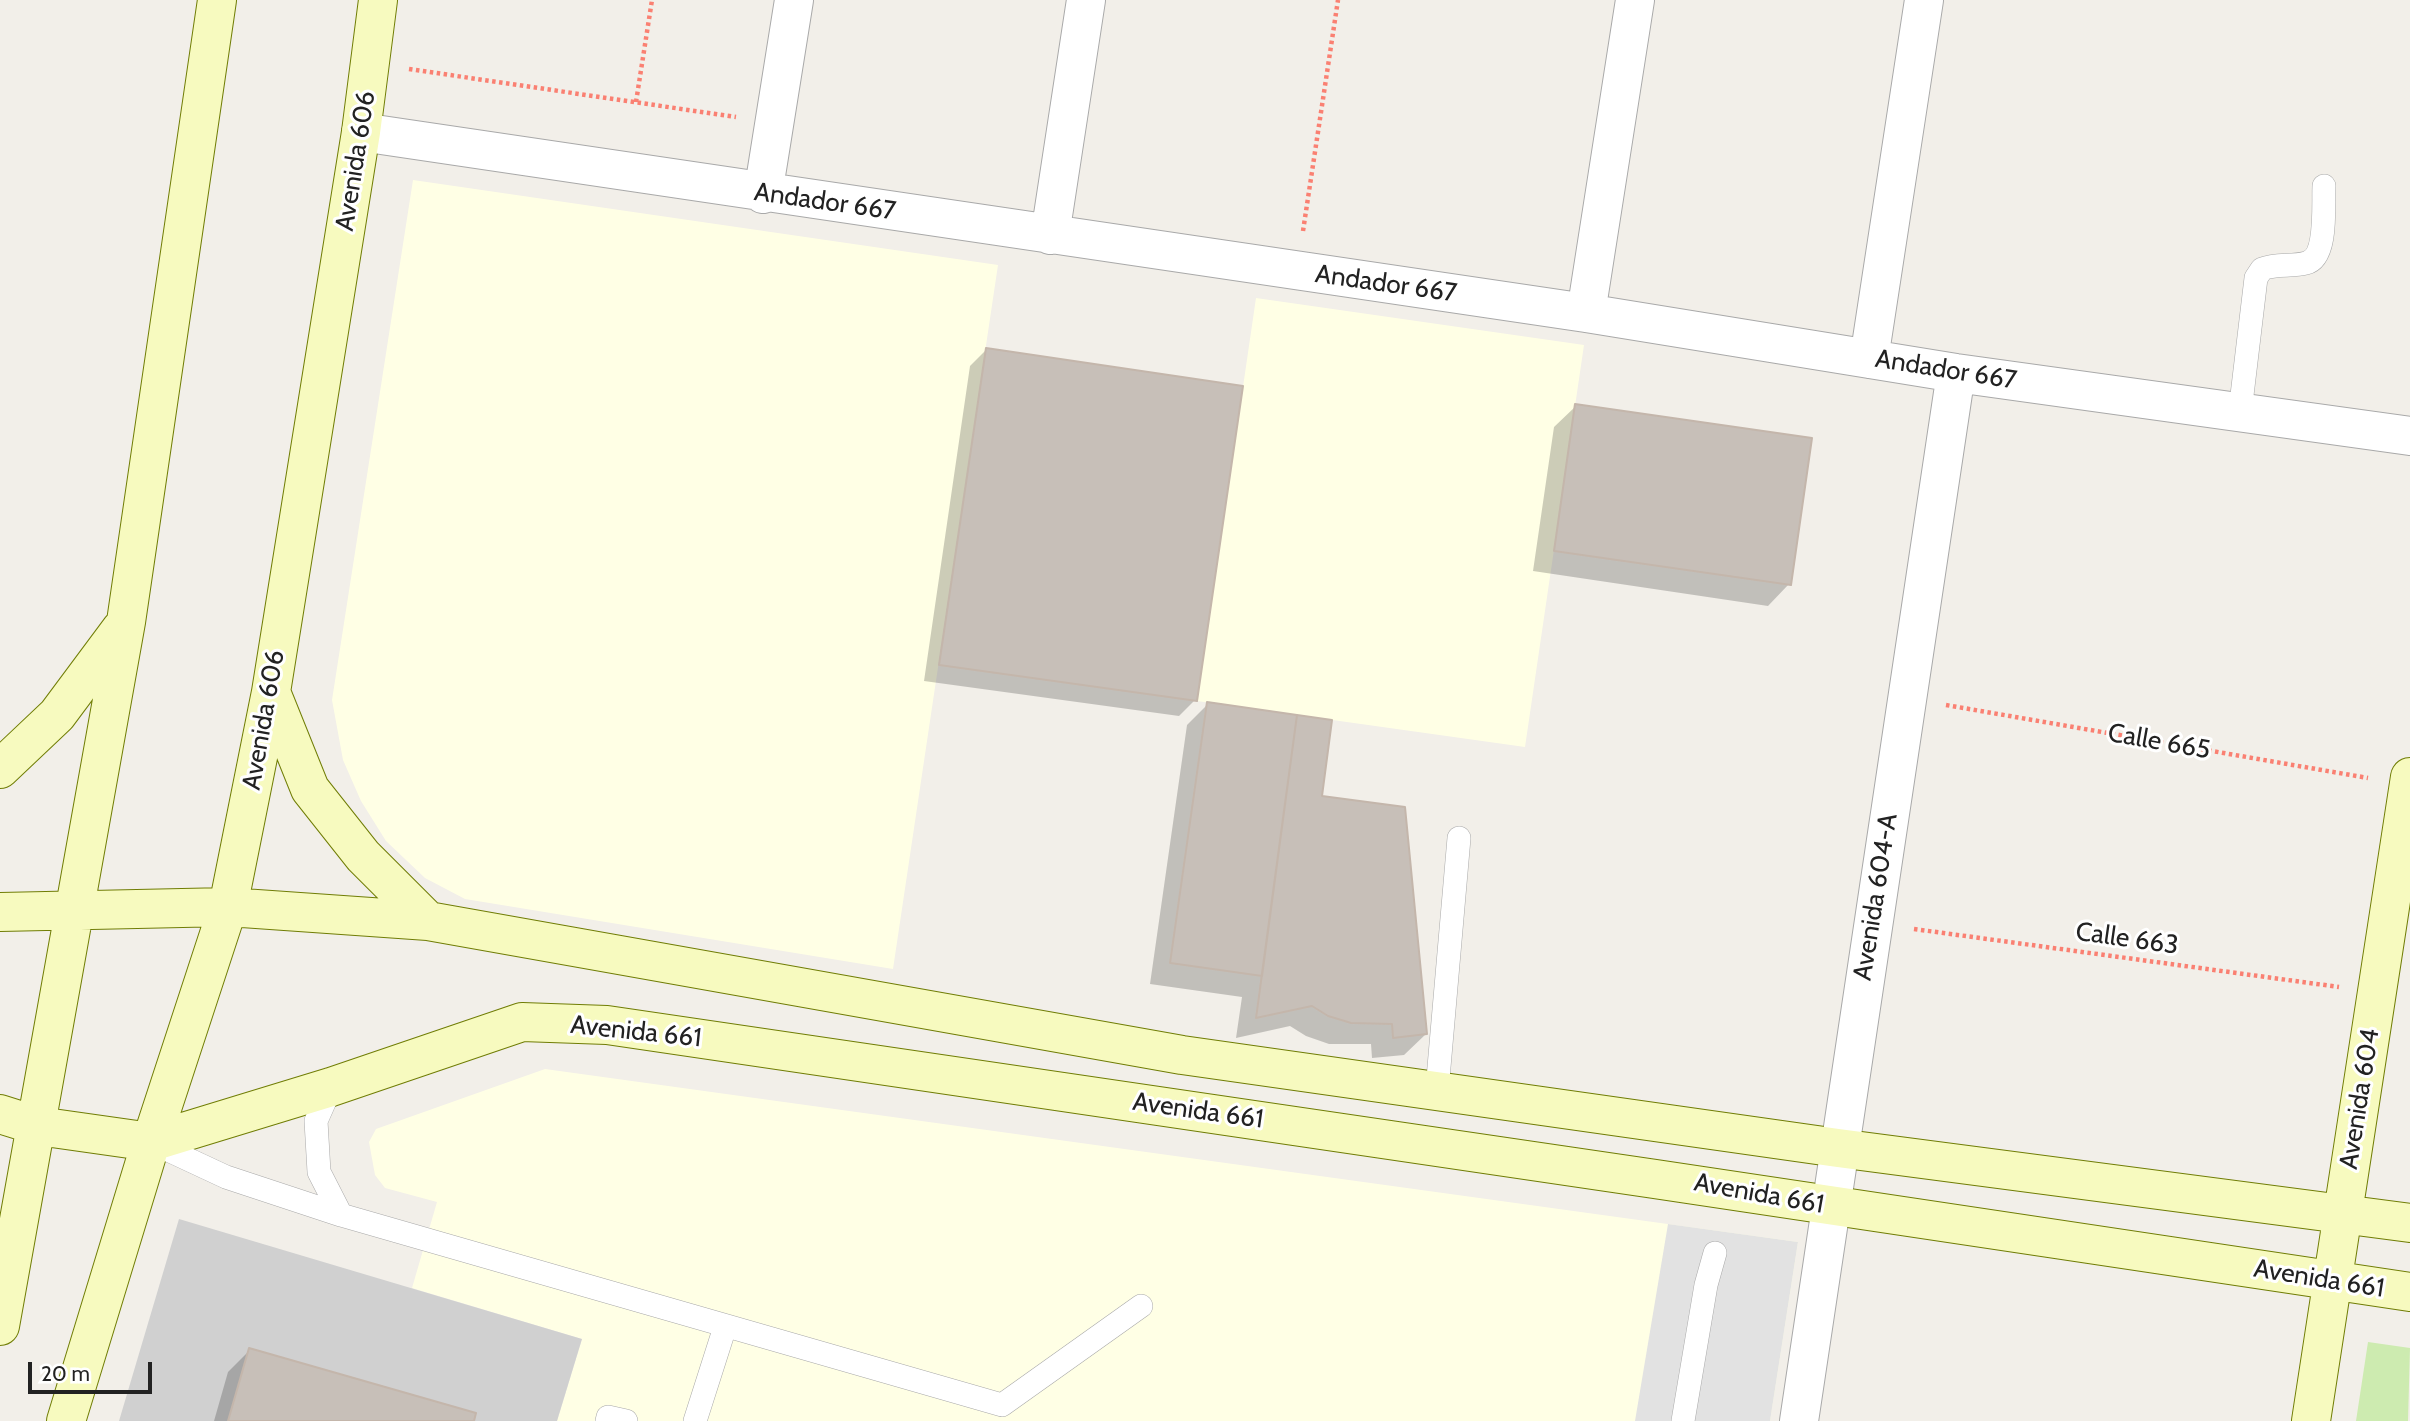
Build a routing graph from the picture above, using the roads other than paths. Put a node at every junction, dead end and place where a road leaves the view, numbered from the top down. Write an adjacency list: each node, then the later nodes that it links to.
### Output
1 (218, 0): 16 (street)
2 (378, 0): 7 (street, Avenida 606)
3 (794, 0): 9 (street)
4 (1086, 0): 10 (street)
5 (1635, 0): 11 (street)
6 (1924, 0): 12 (street)
7 (361, 132): 9 (street, Andador 667); 17 (street, Avenida 606)
8 (2324, 186): 14 (lane)
9 (763, 194): 10 (street, Andador 667)
10 (1050, 236): 11 (street, Andador 667)
11 (1586, 313): 12 (street, Andador 667)
12 (1869, 359): 13 (street, Andador 667)
13 (1956, 373): 14 (street, Andador 667); 31 (street, Avenida 604-A)
14 (2240, 412): 15 (street, Andador 667)
15 (2410, 436)
16 (127, 622): 18 (street); 23 (street)
17 (271, 692): 21 (street, Avenida 606); 24 (street)
18 (0, 769)
19 (2410, 783): 34 (street, Avenida 604)
20 (1459, 838): 26 (lane)
21 (228, 907): 23 (street, Avenida 661); 24 (street, Avenida 661); 30 (street, Avenida 606)
22 (0, 912): 23 (street, Avenida 661)
23 (72, 913): 29 (street)
24 (428, 921): 26 (street, Avenida 661)
25 (331, 1087): 30 (street, Avenida 661); 32 (street, Avenida 661); 35 (lane)
26 (1437, 1090): 28 (street, Avenida 661)
27 (0, 1114): 29 (street, Avenida 661)
28 (1656, 1121): 31 (street, Avenida 661); 32 (street)
29 (38, 1126): 30 (street, Avenida 661); 41 (street)
30 (150, 1142): 35 (lane); 43 (street, Avenida 606)
31 (1838, 1148): 33 (street, Avenida 604-A); 34 (street, Avenida 661)
32 (1646, 1175): 33 (street, Avenida 661)
33 (1830, 1206): 38 (street, Avenida 661); 48 (street, Avenida 604-A)
34 (2342, 1214): 36 (street, Avenida 661); 38 (street, Avenida 604)
35 (341, 1215): 42 (lane)
36 (2410, 1223)
37 (1715, 1253): 47 (lane)
38 (2333, 1281): 39 (street, Avenida 661); 49 (street, Avenida 604)
39 (2410, 1293)
40 (1141, 1306): 42 (lane)
41 (0, 1326)
42 (724, 1327): 46 (lane)
43 (66, 1421)
44 (607, 1421): 45 (lane)
45 (626, 1421)
46 (695, 1421)
47 (1683, 1421)
48 (1799, 1421)
49 (2311, 1421)

